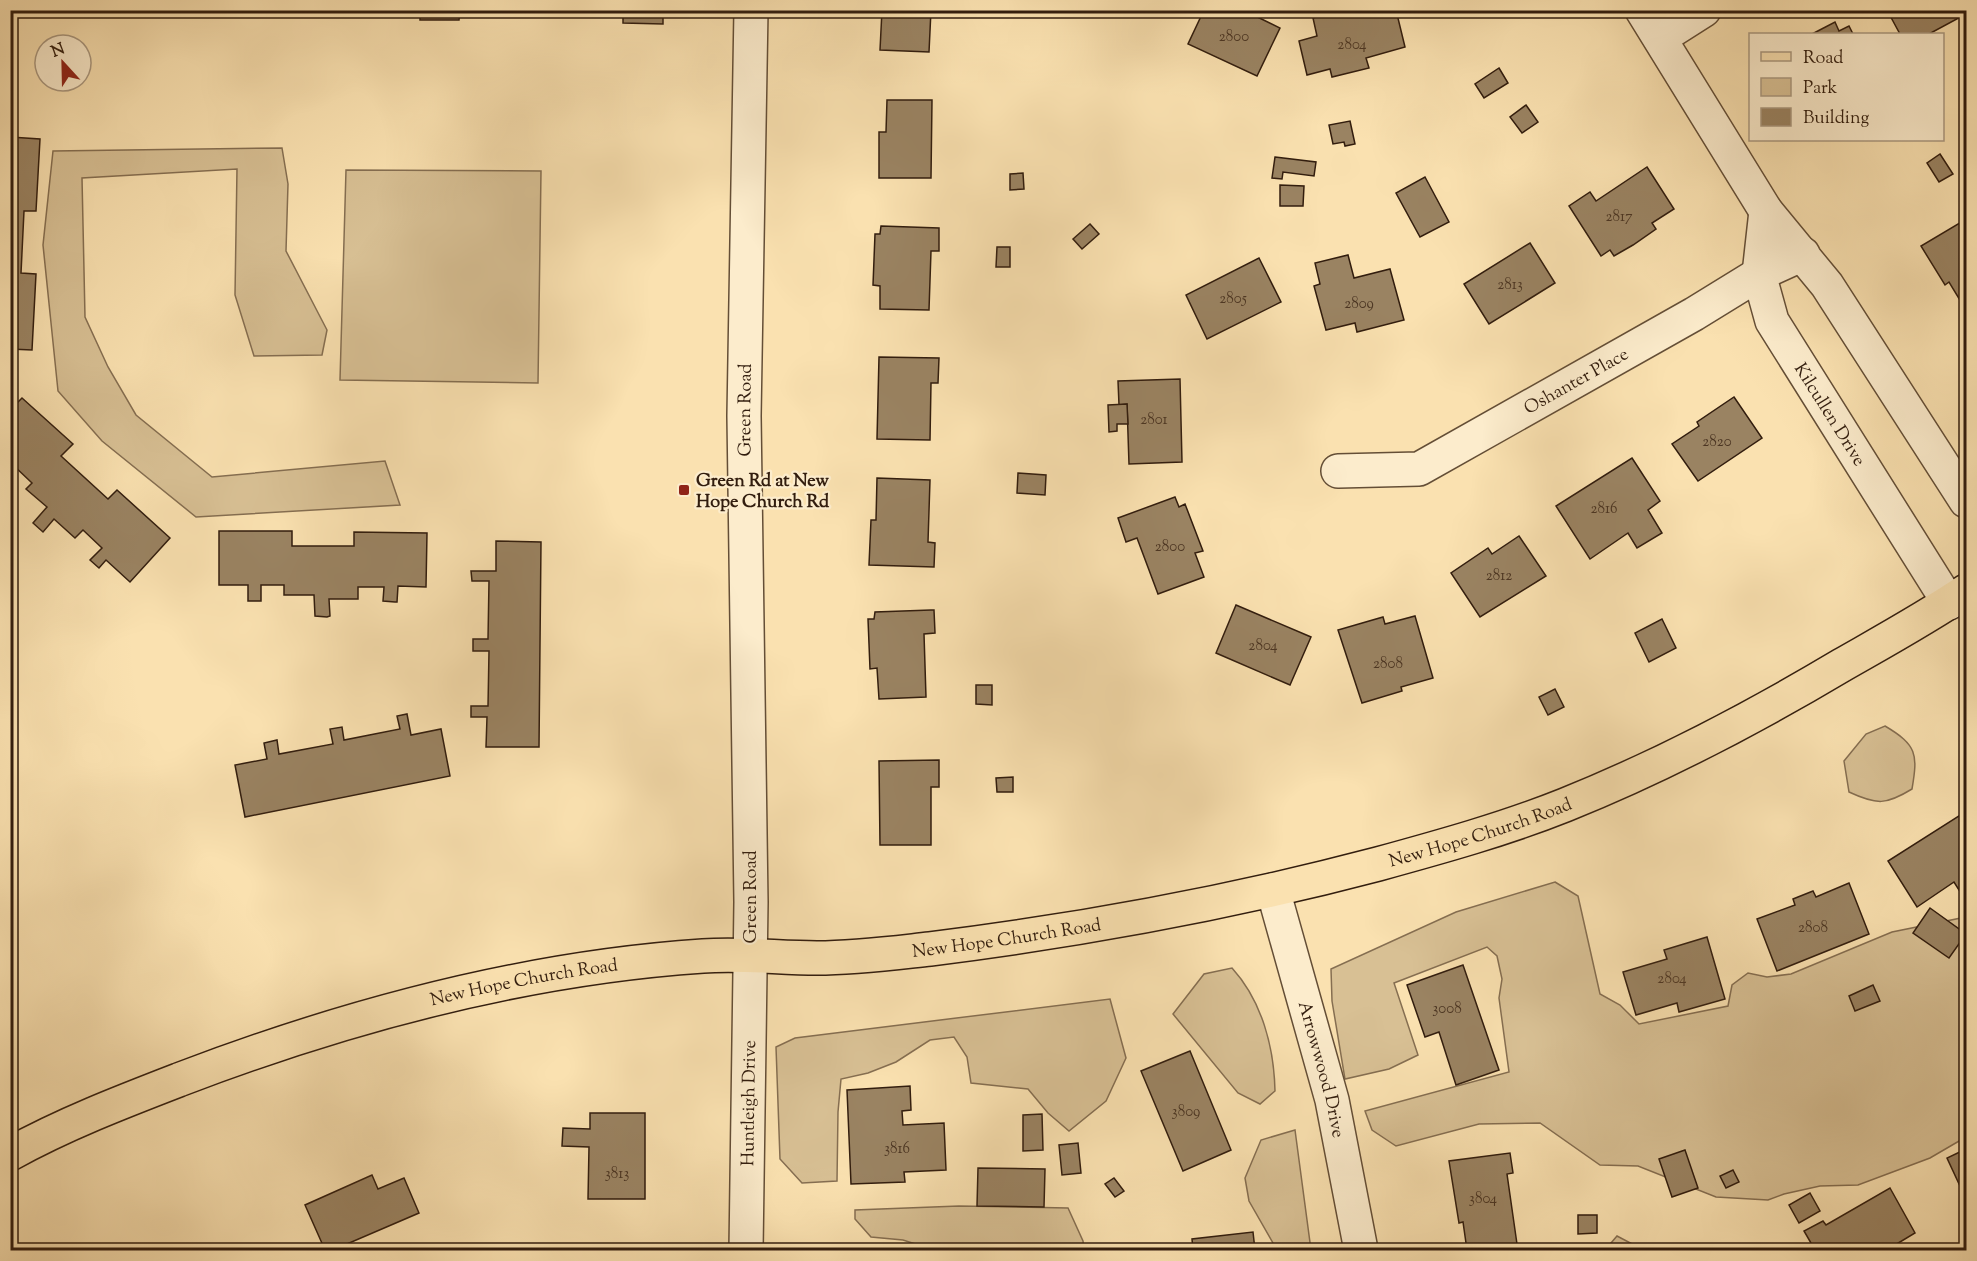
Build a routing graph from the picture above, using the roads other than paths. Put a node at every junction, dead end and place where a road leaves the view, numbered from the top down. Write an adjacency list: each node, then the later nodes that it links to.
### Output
1 (751, 10): 12 (street, Green Road)
2 (1642, 10): 4 (street)
3 (1704, 10): 4 (street)
4 (1660, 38): 5 (street)
5 (1766, 210): 6 (street); 7 (street, Kilcullen Drive)
6 (1803, 254): 7 (street, Oshanter Place); 9 (street)
7 (1759, 274): 8 (street, Oshanter Place); 10 (street, Kilcullen Drive)
8 (1338, 471)
9 (1966, 501)
10 (1958, 597): 11 (main road, New Hope Church Road)
11 (1273, 890): 12 (main road, New Hope Church Road); 15 (street, Arrowwood Drive)
12 (749, 955): 13 (main road, New Hope Church Road); 14 (street, Huntleigh Drive)
13 (10, 1154)
14 (746, 1251)
15 (1361, 1251)

